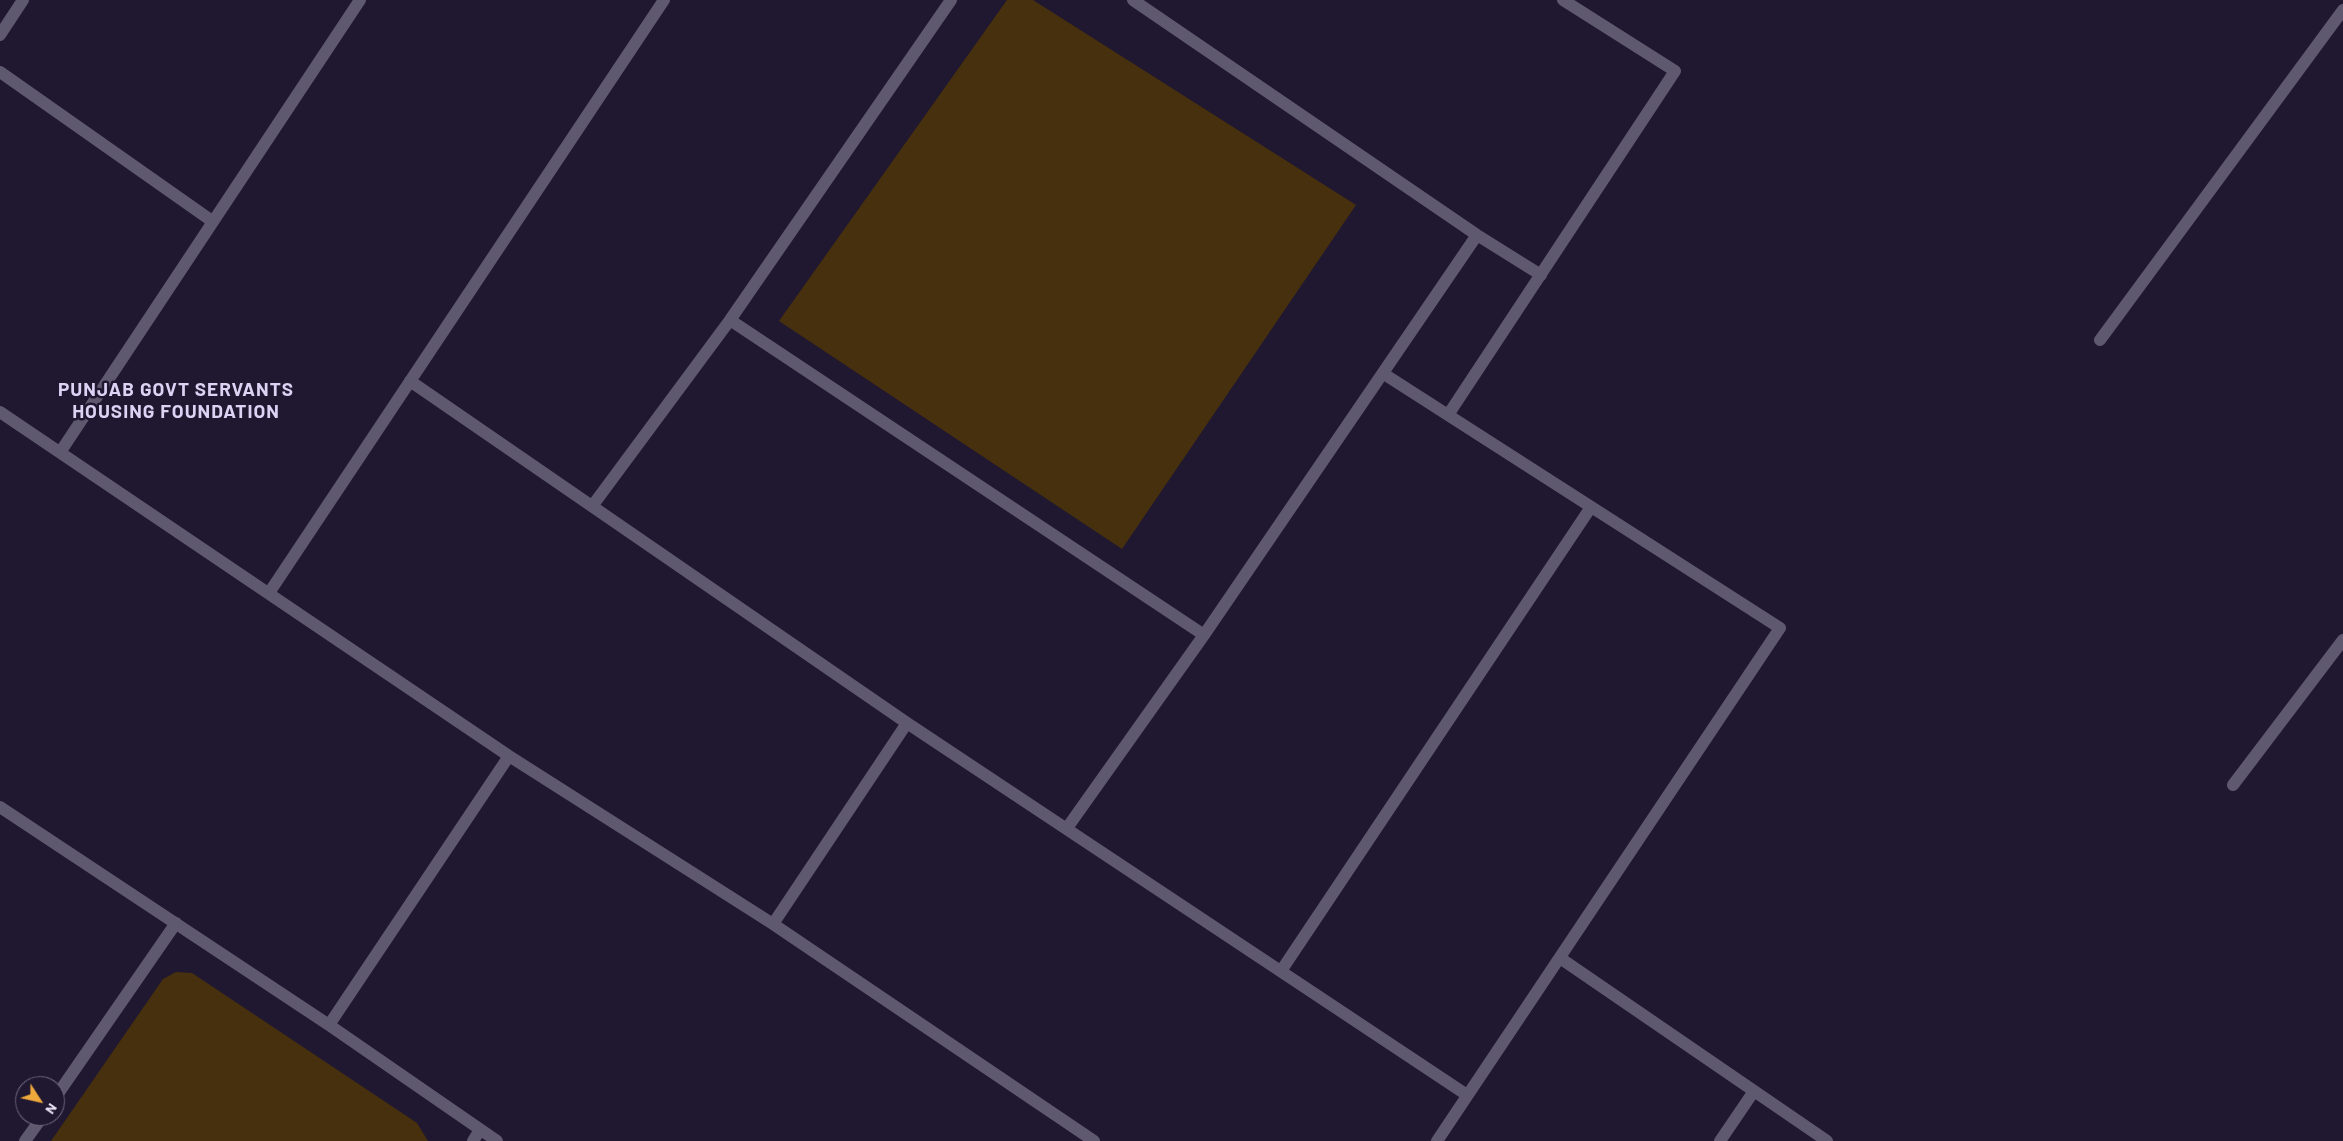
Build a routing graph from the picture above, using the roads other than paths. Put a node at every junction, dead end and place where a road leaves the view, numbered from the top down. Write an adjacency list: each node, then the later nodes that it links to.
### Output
1 (23, 0): 8 (street)
2 (360, 0): 10 (street)
3 (664, 0): 16 (street)
4 (951, 0): 13 (street)
5 (1134, 0): 11 (street)
6 (1563, 0): 12 (street)
7 (2343, 10): 14 (street)
8 (0, 35)
9 (0, 72): 10 (street)
10 (212, 221): 19 (street)
11 (1477, 235): 12 (street); 15 (street)
12 (1541, 275): 18 (street)
13 (730, 320): 20 (street); 23 (street)
14 (2100, 340)
15 (1384, 374): 18 (street); 23 (street)
16 (410, 381): 20 (street); 22 (street)
17 (0, 412): 19 (street)
18 (1448, 415): 21 (street)
19 (61, 451): 22 (street)
20 (594, 505): 25 (street)
21 (1591, 507): 32 (street); 33 (street)
22 (269, 594): 26 (street)
23 (1204, 635): 29 (street)
24 (2343, 640): 27 (street)
25 (907, 723): 29 (street); 31 (street)
26 (508, 756): 31 (street); 34 (street)
27 (2233, 785)
28 (0, 808): 30 (street)
29 (1067, 828): 33 (street)
30 (176, 924): 34 (street); 35 (street)
31 (773, 924): 43 (street)
32 (1560, 958): 36 (street); 37 (street)
33 (1281, 971): 37 (street)
34 (329, 1025): 39 (street)
35 (65, 1084)
36 (1754, 1091): 45 (street); 46 (street)
37 (1467, 1095): 44 (street)
38 (36, 1126): 40 (street)
39 (480, 1130): 41 (street); 42 (street)
40 (25, 1141)
41 (472, 1141)
42 (497, 1141)
43 (1094, 1141)
44 (1437, 1141)
45 (1720, 1141)
46 (1827, 1141)

